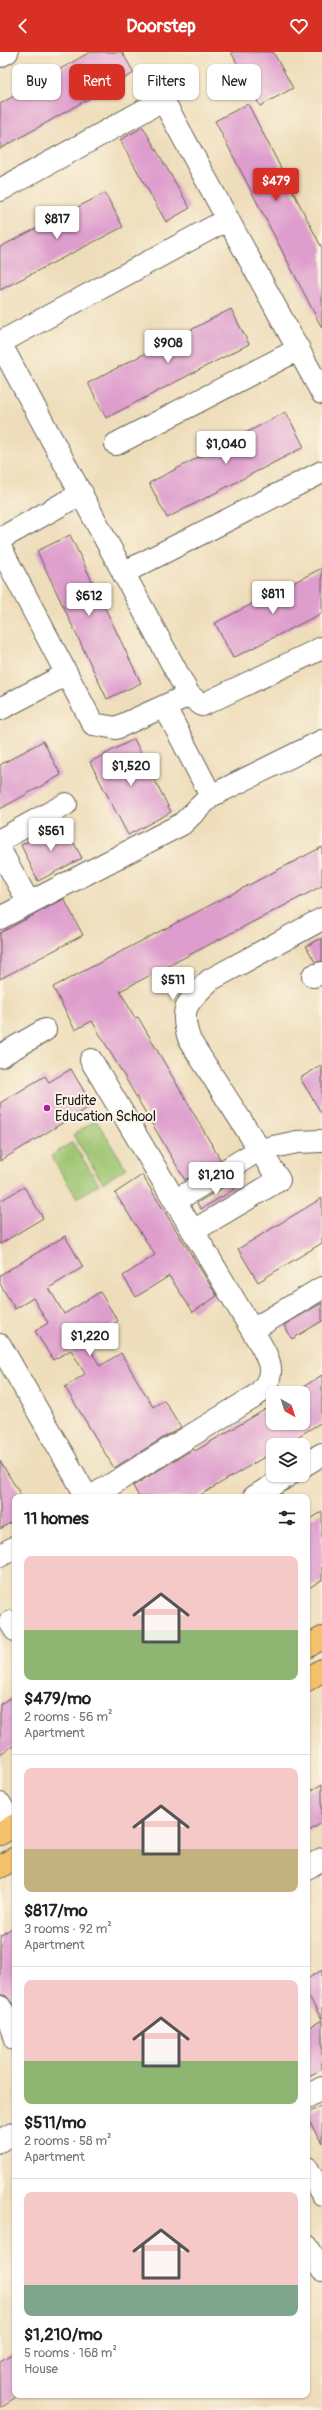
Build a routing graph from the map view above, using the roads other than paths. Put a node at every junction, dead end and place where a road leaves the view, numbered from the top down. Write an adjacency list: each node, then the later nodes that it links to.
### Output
1 (6, 52): 2 (street)
2 (0, 56)
3 (0, 190): 4 (street)
4 (228, 219): 5 (street); 6 (street)
5 (0, 343): 10 (street)
6 (299, 349): 7 (street); 8 (street)
7 (322, 393)
8 (116, 444)
9 (322, 472): 13 (street)
10 (82, 493): 11 (street); 13 (street)
11 (0, 539)
12 (0, 547): 14 (street)
13 (123, 573): 17 (street)
14 (6, 575): 16 (street)
15 (322, 648): 17 (street)
16 (67, 674): 18 (street); 19 (street)
17 (189, 694): 18 (street)
18 (165, 707): 21 (street)
19 (0, 709)
20 (322, 741): 21 (street)
21 (211, 796): 25 (street)
22 (66, 804): 23 (street)
23 (0, 840)
24 (0, 850): 25 (street)
25 (29, 903): 26 (street)
26 (0, 918)
27 (322, 919): 32 (street)
28 (45, 1030): 29 (street)
29 (0, 1056)
30 (91, 1060): 33 (street)
31 (322, 1141): 32 (street)
32 (259, 1150): 33 (street); 34 (street)
33 (175, 1201): 34 (street)
34 (193, 1231): 36 (street)
35 (322, 1288): 36 (street)
36 (252, 1330): 42 (street)
37 (0, 1345): 41 (street)
38 (322, 1454): 39 (street)
39 (310, 1462)
40 (278, 1482): 43 (street)
41 (85, 1494)
42 (96, 1494)
43 (259, 1494)
44 (12, 1548): 45 (street)
45 (0, 1556)
46 (322, 1638): 47 (main road)
47 (310, 1645)
48 (322, 1670): 49 (main road)
49 (310, 1678)
50 (0, 1804): 51 (street)
51 (10, 1828)
52 (322, 1858): 54 (street)
53 (12, 1860): 55 (main road)
54 (310, 1866)
55 (0, 1867)
56 (0, 2007): 57 (street)
57 (12, 2030)
58 (322, 2088): 59 (street)
59 (310, 2095)
60 (12, 2135): 61 (street)
61 (0, 2141)
62 (313, 2246): 63 (street)
63 (322, 2270)

